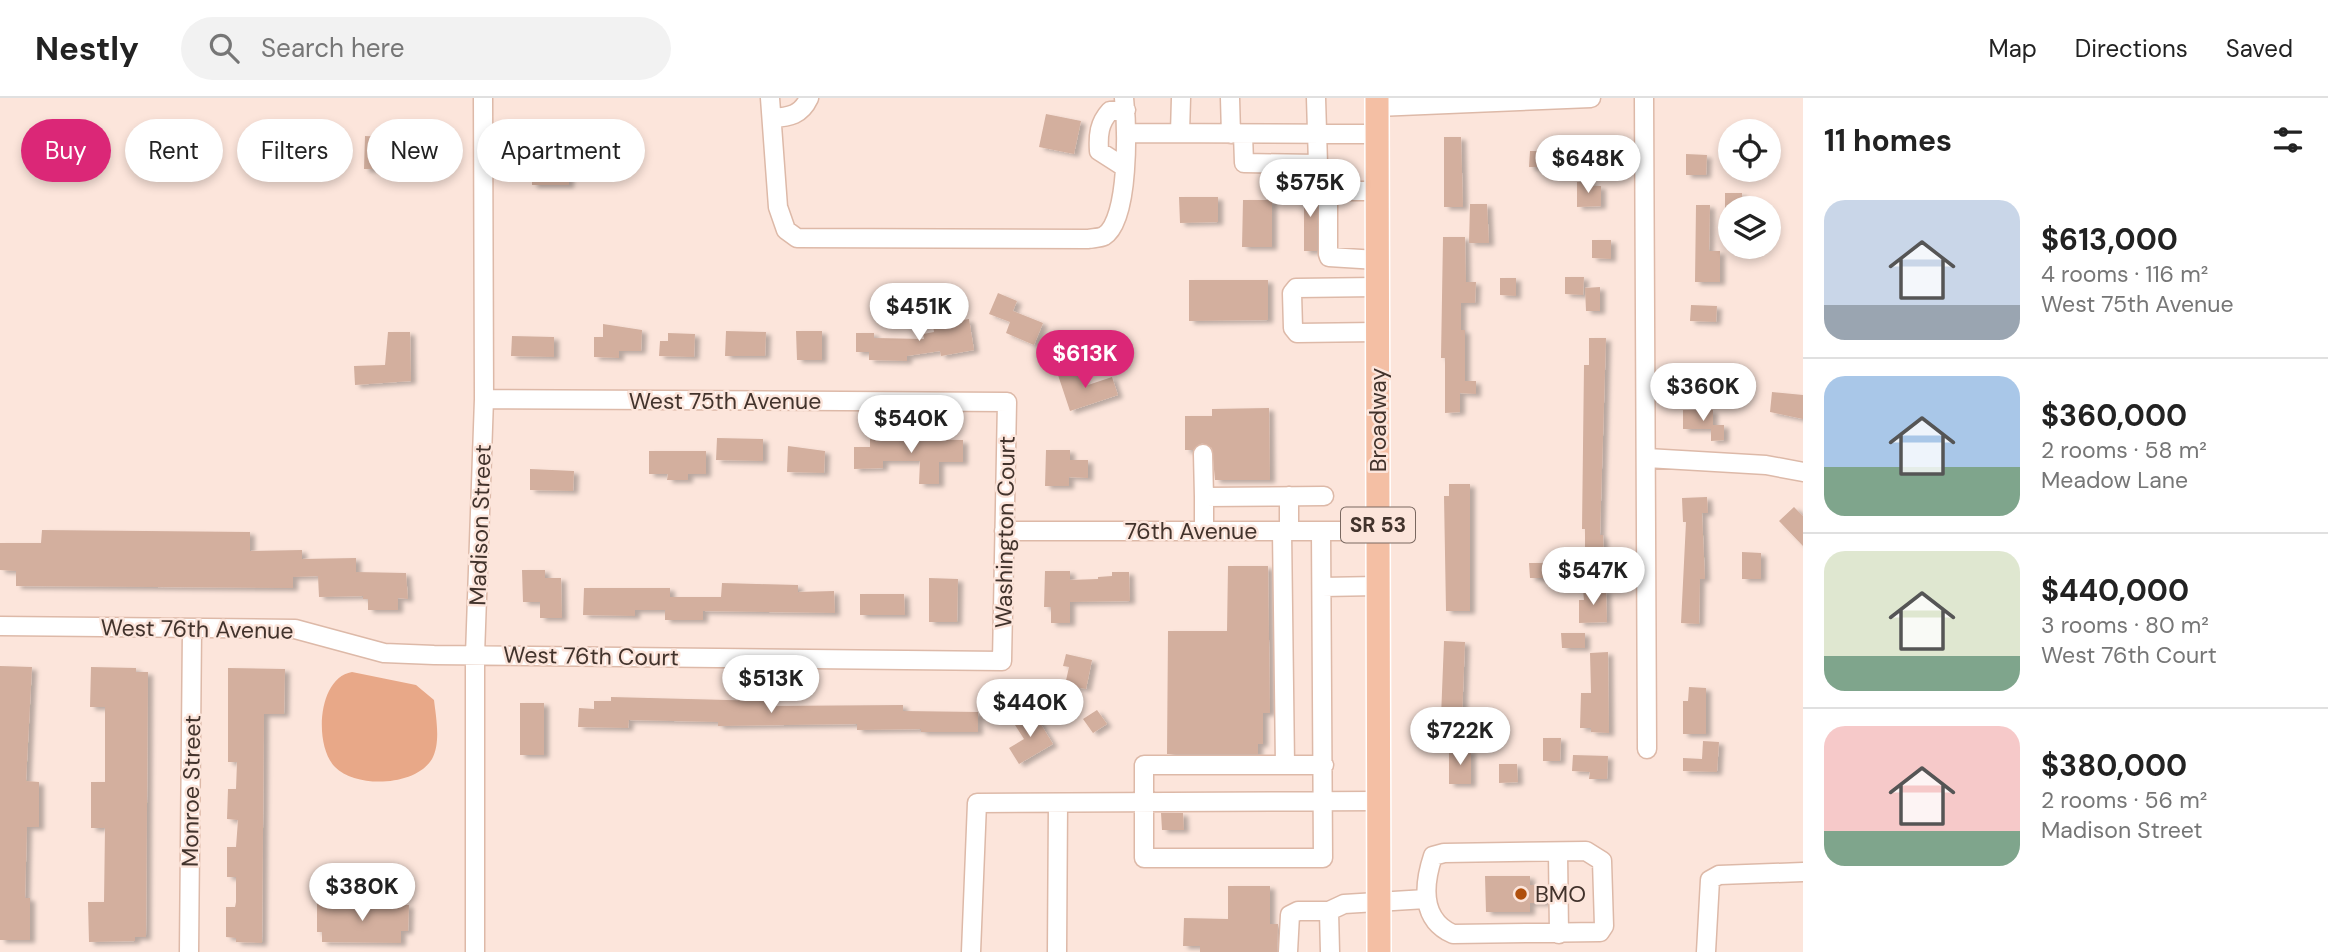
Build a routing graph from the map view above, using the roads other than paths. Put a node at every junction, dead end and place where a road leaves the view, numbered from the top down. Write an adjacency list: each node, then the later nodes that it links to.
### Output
1 (483, 98): 26 (street, Madison Street)
2 (771, 98): 11 (street)
3 (809, 98): 11 (street)
4 (1181, 98): 13 (street)
5 (1230, 98): 14 (street)
6 (1316, 98): 16 (street)
7 (1591, 98): 9 (street)
8 (1644, 98): 29 (street)
9 (1377, 103): 17 (main road, Broadway / SR 53)
10 (1125, 104): 12 (street); 20 (street)
11 (772, 118): 20 (street)
12 (1129, 134): 13 (street); 20 (street)
13 (1180, 134): 14 (street)
14 (1237, 134): 15 (street); 18 (street)
15 (1267, 134): 16 (street); 18 (street)
16 (1316, 134): 17 (street); 19 (street)
17 (1377, 134): 22 (main road, Broadway / SR 53)
18 (1266, 163): 19 (street)
19 (1318, 164): 21 (street)
20 (1124, 167)
21 (1327, 191): 22 (street); 23 (street)
22 (1377, 191): 23 (main road, Broadway / SR 53)
23 (1377, 260): 24 (main road, Broadway / SR 53)
24 (1377, 287): 25 (main road, Broadway / SR 53); 25 (street)
25 (1377, 332): 38 (main road, Broadway / SR 53)
26 (484, 400): 27 (street, West 75th Avenue); 43 (street, Madison Street)
27 (1007, 402): 34 (street, Washington Court)
28 (1203, 454): 33 (street)
29 (1647, 458): 30 (street); 45 (street)
30 (1803, 472)
31 (1289, 496): 32 (street); 33 (street); 36 (street)
32 (1324, 496)
33 (1204, 497): 35 (street)
34 (1004, 531): 35 (street, 76th Avenue); 44 (street, Washington Court)
35 (1204, 531): 36 (street, 76th Avenue)
36 (1286, 531): 37 (street, 76th Avenue); 46 (street)
37 (1321, 531): 38 (street, 76th Avenue); 40 (street)
38 (1378, 531): 39 (main road, Broadway / SR 53)
39 (1378, 586): 40 (street); 49 (main road, Broadway / SR 53)
40 (1322, 587): 47 (street)
41 (0, 626): 42 (street, West 76th Avenue)
42 (192, 629): 43 (street, West 76th Avenue); 58 (street, Monroe Street)
43 (475, 655): 44 (street, West 76th Court); 59 (street, Madison Street)
44 (1002, 661)
45 (1647, 749)
46 (1285, 765): 47 (street); 50 (street)
47 (1324, 765): 48 (street)
48 (1324, 801): 49 (street); 50 (street); 50 (street)
49 (1379, 801): 55 (main road, Broadway / SR 53)
50 (1143, 802): 51 (street)
51 (1058, 803): 60 (street); 61 (street)
52 (1558, 852): 54 (street); 57 (street); 57 (street)
53 (1803, 872): 65 (street)
54 (1426, 899): 55 (street); 57 (street)
55 (1379, 902): 56 (street); 64 (main road, Broadway / SR 53)
56 (1329, 911): 62 (street); 63 (street)
57 (1559, 934)
58 (189, 952)
59 (475, 952)
60 (971, 952)
61 (1057, 952)
62 (1288, 952)
63 (1330, 952)
64 (1379, 952)
65 (1706, 952)

